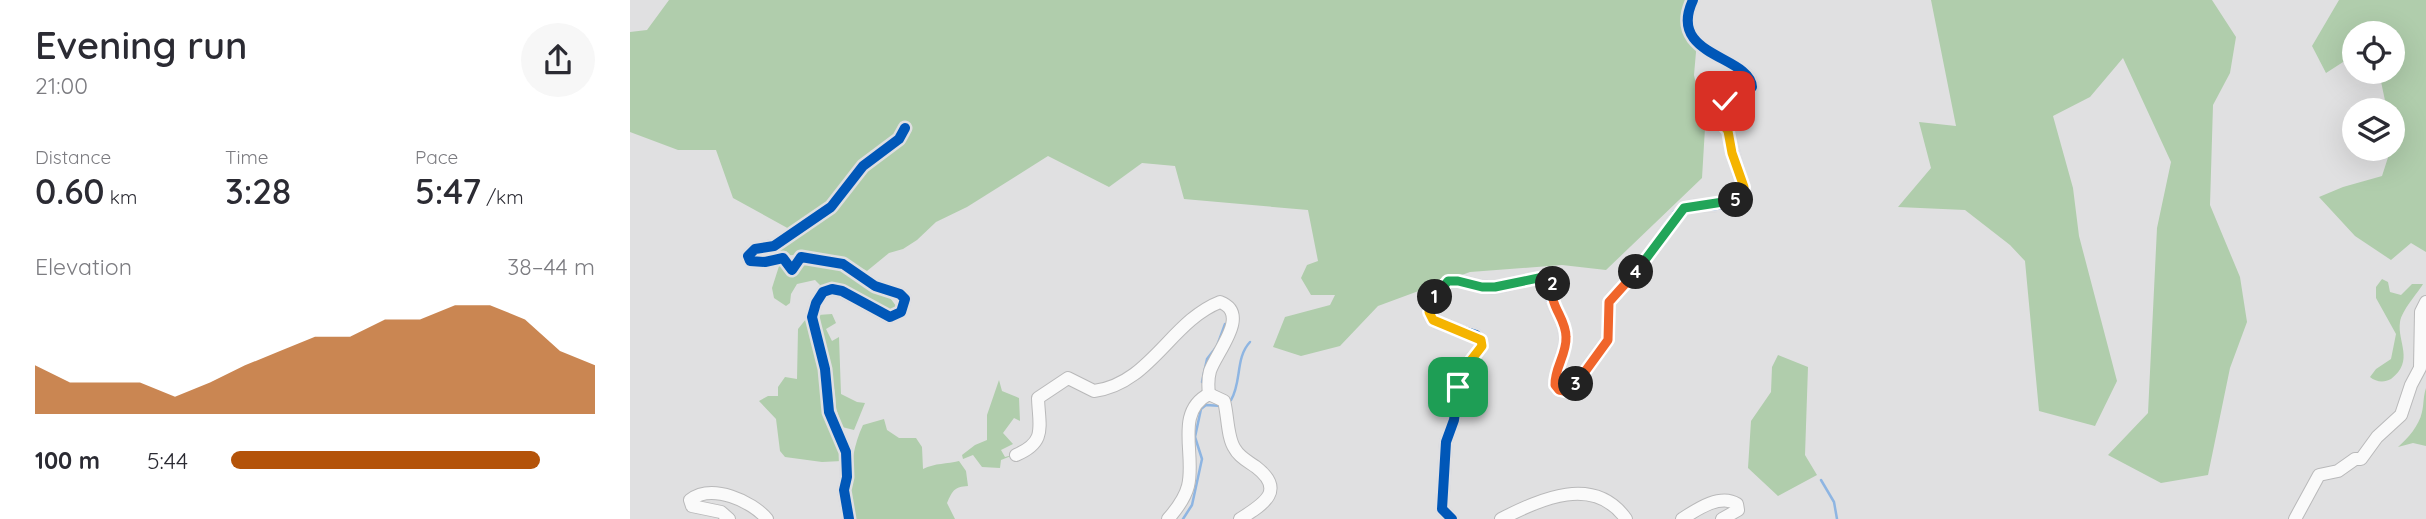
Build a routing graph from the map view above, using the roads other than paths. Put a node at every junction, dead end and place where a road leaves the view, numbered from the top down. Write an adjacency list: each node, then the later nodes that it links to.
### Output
1 (1693, 0): 13 (street)
2 (905, 128): 6 (street)
3 (2426, 302): 18 (street)
4 (1209, 394): 5 (street); 11 (street); 12 (street)
5 (1016, 455)
6 (844, 490): 9 (street); 10 (street)
7 (729, 519): 8 (street)
8 (767, 519)
9 (840, 519)
10 (849, 519)
11 (1168, 519)
12 (1240, 519)
13 (1452, 519)
14 (1501, 519): 15 (street)
15 (1626, 519)
16 (1682, 519): 17 (street)
17 (1723, 519)
18 (2295, 519)

